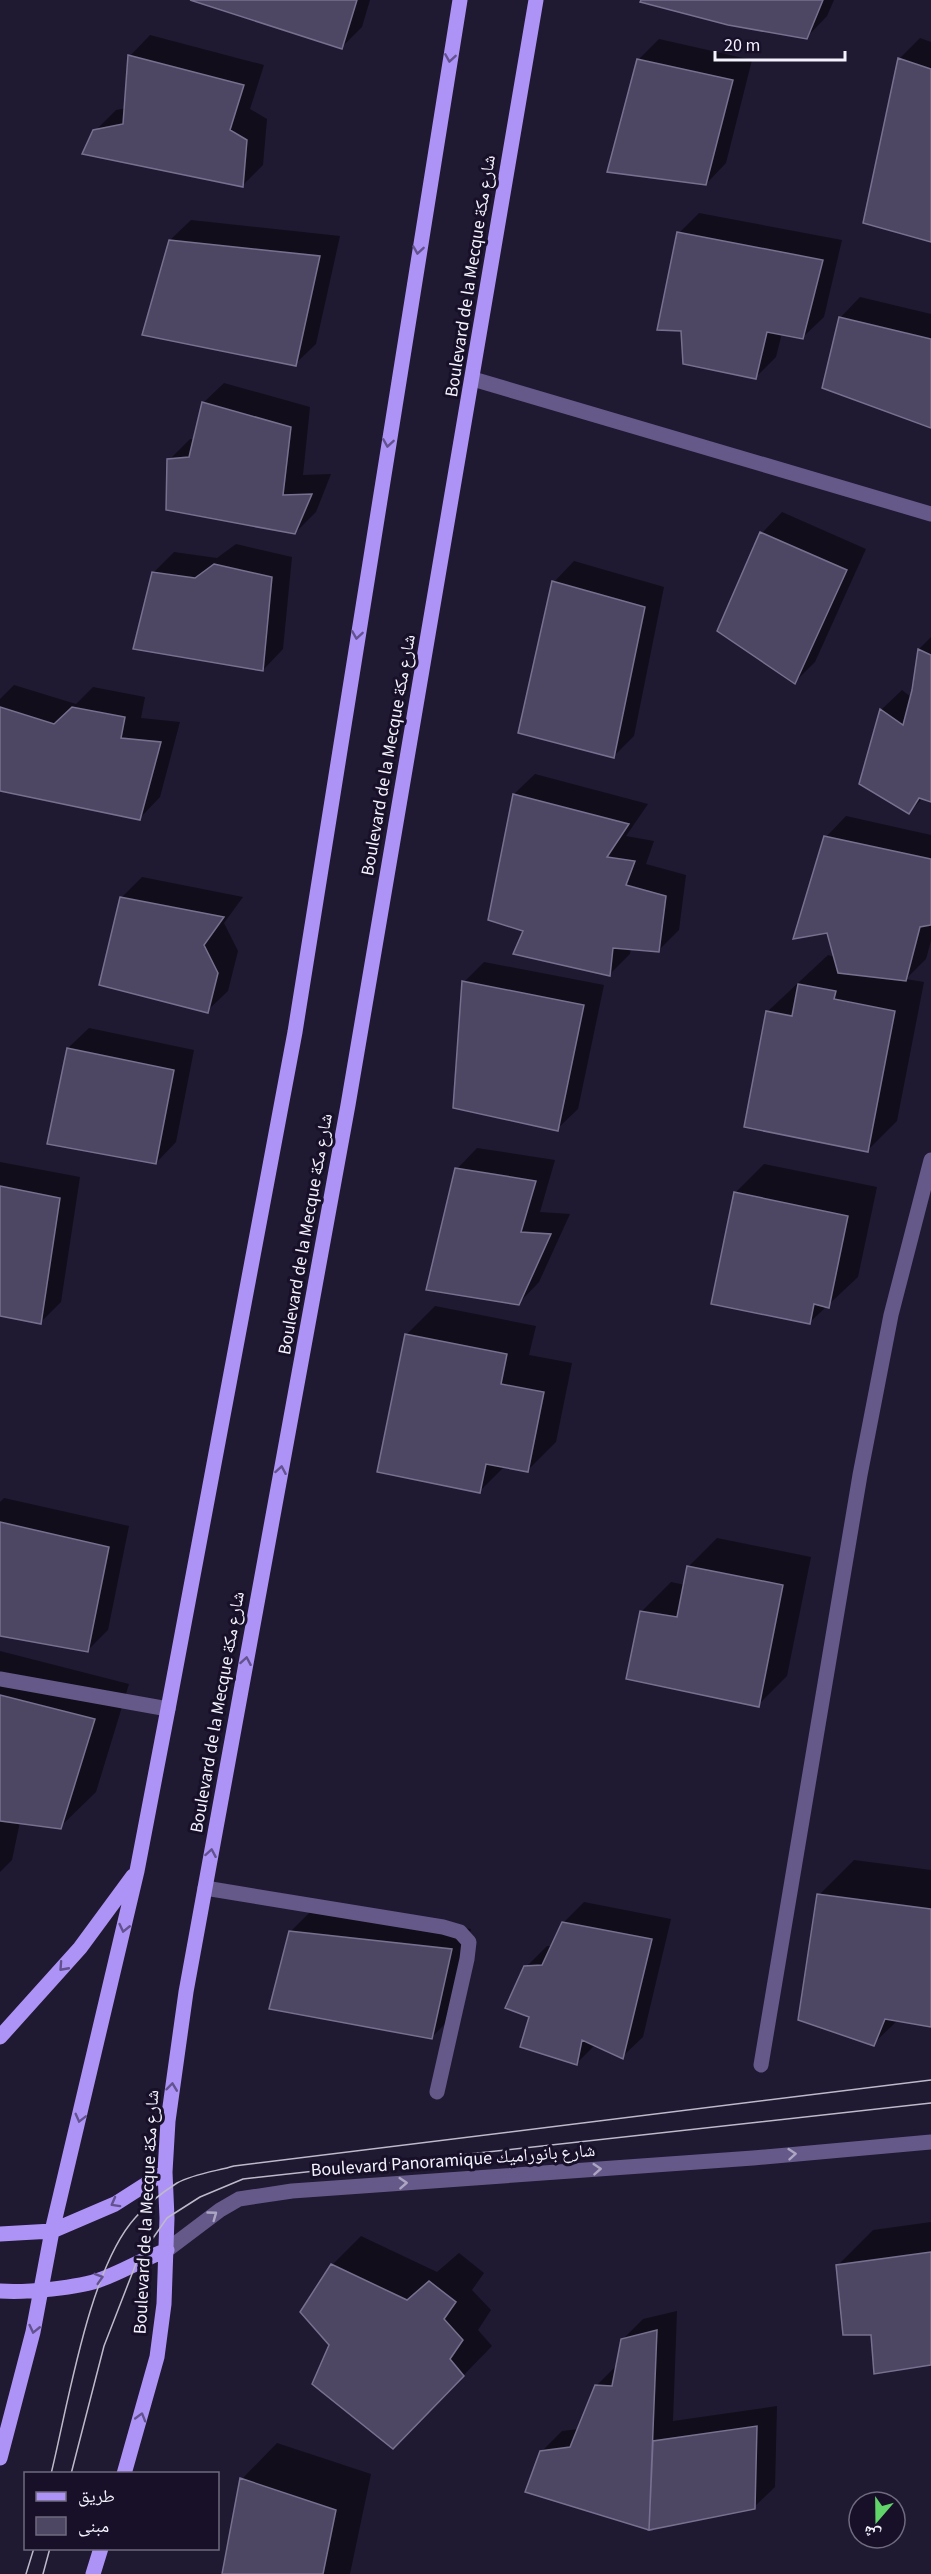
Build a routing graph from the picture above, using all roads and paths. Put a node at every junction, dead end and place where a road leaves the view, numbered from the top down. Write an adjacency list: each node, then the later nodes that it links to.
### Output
1 (460, 0): 7 (main road, one-way to 7)
2 (536, 0): 3 (main road, Boulevard de la Mecque شارع مكة)
3 (473, 379): 4 (street); 9 (main road, Boulevard de la Mecque شارع مكة, one-way to 3)
4 (931, 514)
5 (931, 1160): 11 (street)
6 (0, 1679): 7 (street)
7 (168, 1709): 8 (main road)
8 (137, 1871): 10 (main road, one-way to 10); 15 (main road, one-way to 15)
9 (205, 1888): 12 (street); 14 (main road, Boulevard de la Mecque شارع مكة, one-way to 9)
10 (0, 2037)
11 (761, 2065)
12 (437, 2092)
13 (931, 2142): 17 (street, Boulevard Panoramique شارع بانوراميك, one-way to 13)
14 (165, 2172): 15 (main road, one-way to 15); 17 (main road, Boulevard de la Mecque شارع مكة)
15 (52, 2231): 16 (main road); 18 (main road)
16 (0, 2234)
17 (167, 2250): 18 (main road, Boulevard Panoramique شارع بانوراميك, one-way to 17); 21 (main road, Boulevard de la Mecque شارع مكة, one-way to 17)
18 (43, 2290): 19 (main road, Boulevard Panoramique شارع بانوراميك); 20 (main road, one-way to 20)
19 (0, 2291)
20 (0, 2458)
21 (125, 2472)
22 (100, 2550): 23 (main road)
23 (93, 2574)

